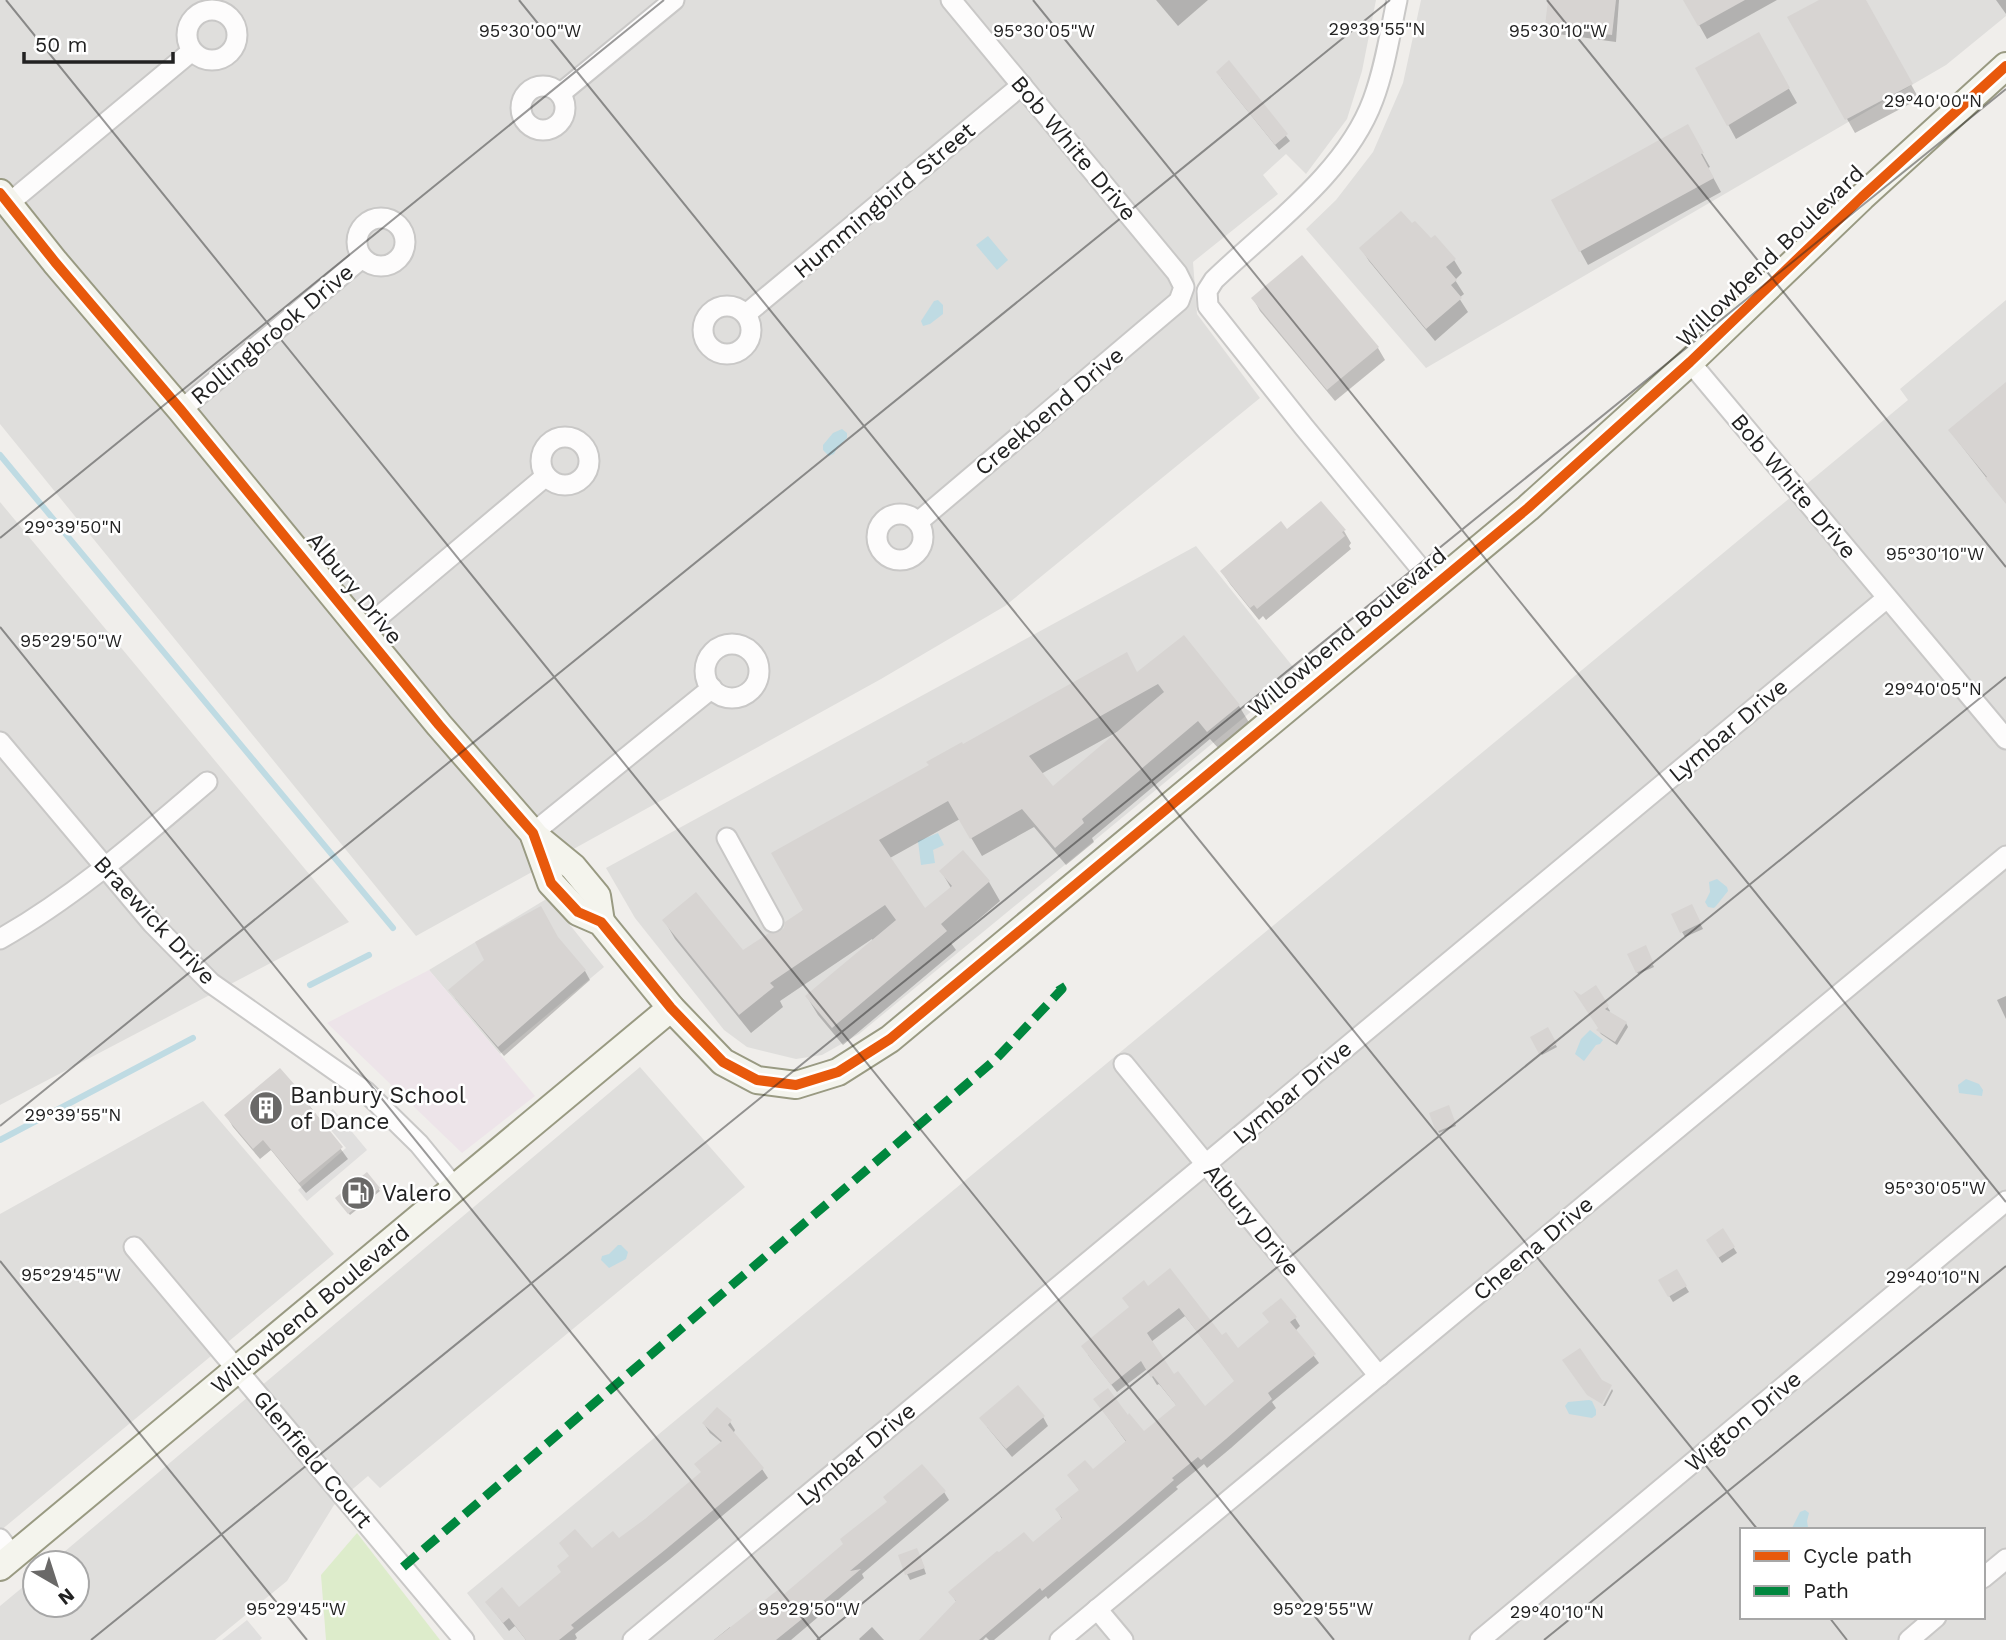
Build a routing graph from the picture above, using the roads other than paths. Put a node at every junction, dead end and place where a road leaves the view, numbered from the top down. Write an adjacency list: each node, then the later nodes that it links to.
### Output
1 (674, 0): 7 (street)
2 (951, 0): 6 (street, Bob White Drive)
3 (1397, 0): 16 (street)
4 (192, 51): 8 (street)
5 (2006, 66): 12 (street, Willowbend Boulevard)
6 (1022, 85): 10 (street, Bob White Drive); 11 (street, Hummingbird Street)
7 (561, 93)
8 (4, 198): 13 (street, Albury Drive)
9 (362, 258): 13 (street, Rollingbrook Drive)
10 (1179, 301): 15 (street, Creekbend Drive)
11 (746, 314)
12 (1690, 362): 16 (street, Willowbend Boulevard); 17 (street, Bob White Drive)
13 (181, 410): 18 (street, Albury Drive)
14 (546, 476): 18 (street)
15 (918, 522)
16 (1435, 586): 29 (street, Willowbend Boulevard)
17 (1887, 598): 20 (street, Bob White Drive); 31 (street, Lymbar Drive)
18 (363, 630): 23 (street, Albury Drive)
19 (712, 688): 23 (street)
20 (2006, 738)
21 (0, 742): 26 (street, Braewick Drive)
22 (207, 782): 26 (street)
23 (533, 833): 29 (street, Albury Drive)
24 (727, 838): 27 (street)
25 (2006, 856): 36 (street, Cheena Drive)
26 (105, 868): 28 (street); 32 (street, Braewick Drive)
27 (773, 922)
28 (0, 939)
29 (671, 1008): 32 (street, Willowbend Boulevard)
30 (1124, 1064): 31 (street, Albury Drive)
31 (1206, 1164): 36 (street, Albury Drive); 43 (street, Lymbar Drive)
32 (455, 1188): 35 (street, Willowbend Boulevard)
33 (2006, 1201): 46 (street, Wigton Drive)
34 (134, 1247): 35 (street, Glenfield Court)
35 (237, 1369): 37 (street, Willowbend Boulevard); 42 (street, Glenfield Court)
36 (1379, 1376): 40 (street, Cheena Drive)
37 (4, 1554)
38 (2006, 1559): 39 (street)
39 (1985, 1576)
40 (1097, 1609): 44 (street, Cheena Drive); 45 (street)
41 (1934, 1619): 47 (street)
42 (464, 1640)
43 (633, 1640)
44 (1060, 1640)
45 (1123, 1640)
46 (1480, 1640)
47 (1909, 1640)

